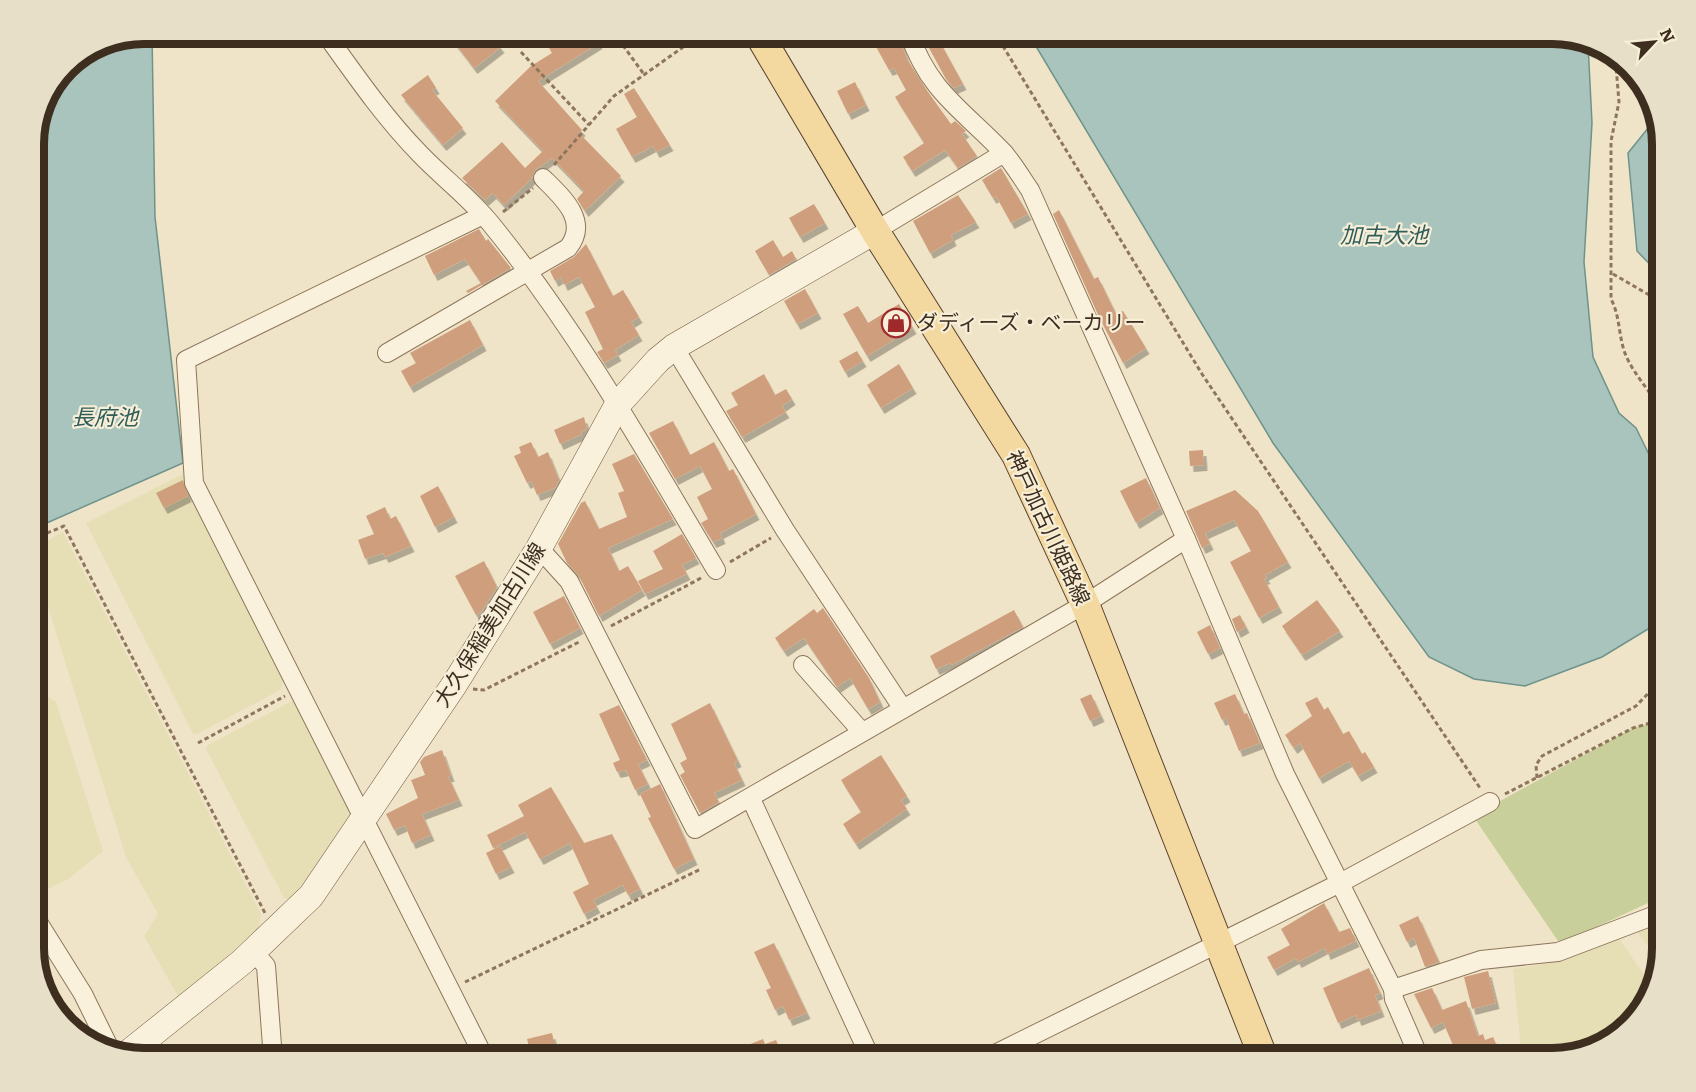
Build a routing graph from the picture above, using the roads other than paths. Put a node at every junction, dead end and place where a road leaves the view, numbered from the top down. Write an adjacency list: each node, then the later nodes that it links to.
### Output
1 (333, 44): 6 (street)
2 (764, 44): 7 (main road, 神戸加古川姫路線)
3 (912, 44): 4 (street)
4 (1004, 153): 7 (street); 12 (street)
5 (543, 178): 8 (street)
6 (487, 219): 8 (street); 21 (street)
7 (875, 231): 9 (main road, 大久保稲美加古川線); 15 (main road, 神戸加古川姫路線)
8 (528, 273): 10 (street); 11 (street)
9 (674, 347): 11 (main road, 大久保稲美加古川線); 17 (street)
10 (387, 353)
11 (618, 404): 13 (main road, 大久保稲美加古川線); 14 (street)
12 (1186, 539): 15 (street); 22 (street)
13 (539, 548): 19 (street); 21 (main road, 大久保稲美加古川線)
14 (716, 570)
15 (1085, 604): 17 (street); 25 (main road, 神戸加古川姫路線)
16 (803, 665): 18 (street)
17 (903, 709): 18 (street)
18 (862, 732): 19 (street)
19 (751, 799): 32 (street)
20 (1490, 802): 22 (street)
21 (363, 821): 26 (main road, 大久保稲美加古川線); 31 (street)
22 (1340, 883): 25 (street); 27 (street)
23 (1652, 916): 27 (street)
24 (44, 932): 28 (street)
25 (1221, 944): 33 (street); 34 (main road, 神戸加古川姫路線)
26 (253, 951): 29 (main road, 大久保稲美加古川線); 30 (street)
27 (1393, 989): 35 (street)
28 (106, 1040)
29 (134, 1048)
30 (272, 1048)
31 (479, 1048)
32 (866, 1048)
33 (1008, 1048)
34 (1260, 1048)
35 (1415, 1048)

